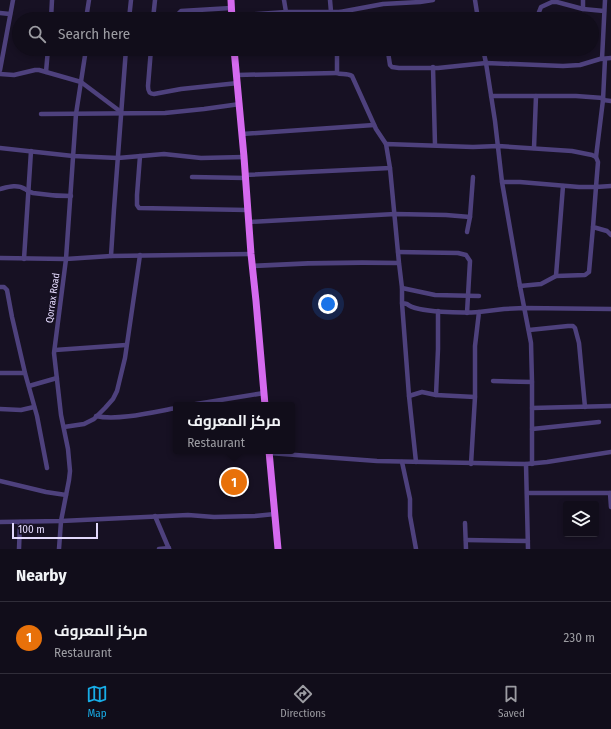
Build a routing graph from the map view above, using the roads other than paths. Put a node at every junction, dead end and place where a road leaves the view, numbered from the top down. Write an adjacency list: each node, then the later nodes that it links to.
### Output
1 (13, 0): 30 (street)
2 (52, 0): 16 (street)
3 (89, 0): 17 (street)
4 (131, 0): 18 (street)
5 (155, 0): 19 (street)
6 (231, 0): 22 (main road)
7 (284, 0): 23 (street)
8 (330, 0): 24 (street)
9 (433, 0): 25 (street)
10 (475, 0): 26 (street)
11 (543, 0): 14 (street)
12 (583, 0): 15 (street)
13 (604, 0): 28 (street)
14 (541, 7): 15 (street); 27 (street)
15 (583, 10): 28 (street)
16 (51, 12)
17 (87, 12)
18 (130, 12)
19 (154, 12)
20 (180, 12): 21 (street)
21 (198, 12)
22 (232, 12)
23 (286, 12): 24 (street)
24 (331, 12): 25 (street)
25 (340, 12)
26 (477, 12)
27 (539, 12)
28 (604, 12): 42 (street)
29 (0, 13): 30 (street)
30 (10, 14): 32 (street)
31 (0, 35): 32 (street)
32 (6, 36): 45 (street)
33 (47, 56): 46 (street)
34 (85, 56): 50 (street, Qorrax Road)
35 (125, 56): 57 (street)
36 (150, 56): 51 (street)
37 (235, 56): 49 (main road)
38 (337, 56): 47 (street)
39 (388, 56): 44 (street)
40 (484, 56): 43 (street)
41 (611, 58): 42 (street)
42 (604, 59): 43 (street); 54 (street)
43 (486, 63): 44 (street); 52 (street)
44 (433, 68): 63 (street)
45 (0, 70)
46 (46, 72): 48 (street); 50 (street)
47 (337, 73): 49 (street); 60 (street)
48 (0, 74)
49 (236, 75): 51 (main road)
50 (81, 82): 57 (street); 59 (street, Qorrax Road)
51 (238, 83): 56 (main road)
52 (491, 96): 53 (street); 64 (street)
53 (536, 96): 54 (street); 66 (street)
54 (603, 99): 55 (street); 71 (street)
55 (611, 101)
56 (240, 104): 57 (street); 61 (main road)
57 (121, 113): 59 (street); 72 (street)
58 (41, 114): 59 (street)
59 (76, 114): 68 (street, Qorrax Road)
60 (374, 125): 61 (street); 62 (street)
61 (242, 134): 70 (main road)
62 (386, 144): 63 (street); 73 (street)
63 (435, 145): 64 (street)
64 (498, 146): 66 (street); 77 (street)
65 (0, 148): 67 (street)
66 (534, 148): 71 (street)
67 (32, 151): 68 (street); 82 (street)
68 (73, 156): 72 (street); 83 (street, Qorrax Road)
69 (140, 156): 70 (street); 72 (street); 84 (street)
70 (244, 157): 74 (main road)
71 (596, 157): 80 (street)
72 (118, 158): 93 (street)
73 (390, 168): 74 (street); 85 (street)
74 (245, 176): 75 (street); 84 (main road)
75 (192, 177)
76 (473, 177): 86 (street)
77 (502, 182): 78 (street); 101 (street)
78 (562, 186): 80 (street); 100 (street)
79 (611, 186): 80 (street)
80 (596, 187): 88 (street)
81 (0, 189): 82 (street)
82 (29, 192): 83 (street); 96 (street)
83 (70, 196): 97 (street, Qorrax Road)
84 (248, 210): 87 (main road)
85 (395, 214): 86 (street); 87 (street); 91 (street)
86 (470, 217): 89 (street)
87 (248, 222): 92 (main road)
88 (593, 227): 90 (street); 100 (street)
89 (467, 232)
90 (611, 235)
91 (398, 252): 98 (street); 104 (street)
92 (251, 254): 94 (street); 99 (main road)
93 (111, 256): 94 (street); 97 (street)
94 (140, 256): 113 (street)
95 (0, 258): 96 (street)
96 (24, 259): 97 (street)
97 (66, 260): 114 (street, Qorrax Road)
98 (399, 263): 99 (street); 103 (street)
99 (252, 266): 121 (main road)
100 (556, 276): 101 (street)
101 (520, 286): 107 (street)
102 (0, 287): 116 (street)
103 (402, 288): 104 (street); 106 (street)
104 (468, 296): 105 (street); 111 (street)
105 (479, 296)
106 (402, 303): 109 (street); 123 (street)
107 (524, 308): 108 (street); 110 (street); 112 (street)
108 (611, 309)
109 (438, 311): 111 (street); 122 (street)
110 (480, 312): 111 (street); 124 (street)
111 (467, 313)
112 (529, 330): 119 (street); 129 (street)
113 (126, 345): 114 (street); 133 (street)
114 (54, 350): 117 (street, Qorrax Road)
115 (0, 373): 116 (street)
116 (25, 373): 120 (street)
117 (57, 378): 120 (street); 135 (street, Qorrax Road)
118 (493, 381): 119 (street)
119 (532, 382): 131 (street)
120 (29, 386): 128 (street)
121 (264, 393): 125 (street); 126 (main road)
122 (436, 395): 123 (street); 124 (street)
123 (409, 396): 141 (street)
124 (475, 397): 142 (street)
125 (208, 402)
126 (265, 402)
127 (611, 406): 129 (street)
128 (34, 407): 132 (street); 145 (street)
129 (585, 407): 131 (street)
130 (173, 408): 133 (street)
131 (532, 408): 136 (street)
132 (0, 409)
133 (96, 416): 135 (street)
134 (599, 422): 136 (street)
135 (64, 427): 149 (street, Qorrax Road)
136 (532, 429): 144 (street)
137 (611, 452): 144 (street)
138 (269, 454): 151 (main road)
139 (292, 454): 140 (street)
140 (402, 462): 141 (street); 164 (street)
141 (416, 462): 142 (street)
142 (471, 464): 143 (street)
143 (526, 464): 144 (street); 147 (street)
144 (532, 464)
145 (47, 468)
146 (0, 482): 149 (street)
147 (527, 493): 148 (street); 158 (street)
148 (611, 493): 150 (street)
149 (66, 495): 153 (street, Qorrax Road)
150 (611, 507)
151 (275, 514): 152 (street); 163 (main road)
152 (155, 516): 153 (street); 162 (street)
153 (61, 521): 155 (street); 160 (street, Qorrax Road)
154 (0, 522): 155 (street)
155 (20, 522): 159 (street)
156 (465, 523): 157 (street)
157 (466, 540): 158 (street); 165 (street)
158 (528, 541): 166 (street)
159 (19, 549)
160 (59, 549)
161 (159, 549): 162 (street)
162 (169, 549)
163 (278, 549)
164 (416, 549)
165 (466, 549)
166 (528, 549)

